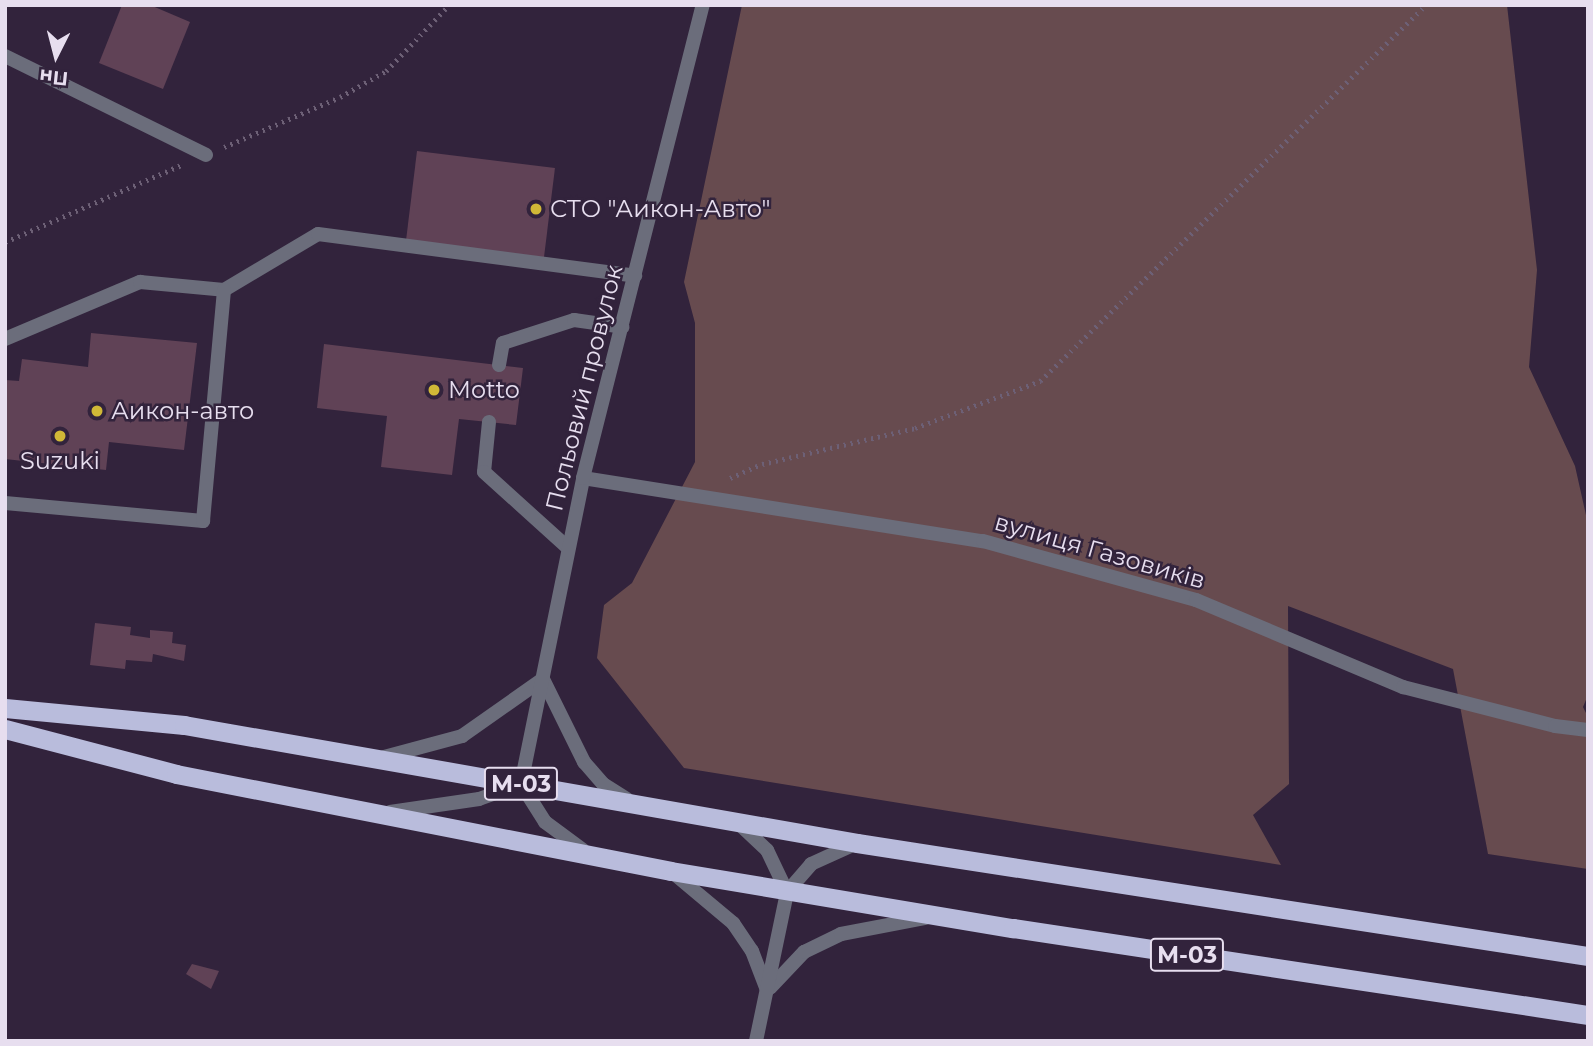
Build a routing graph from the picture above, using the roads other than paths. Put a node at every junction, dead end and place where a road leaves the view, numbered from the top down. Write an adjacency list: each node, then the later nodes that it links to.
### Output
1 (703, 5): 4 (street, Польовий провулок)
2 (5, 56): 3 (street)
3 (206, 155)
4 (635, 276): 5 (street); 6 (street, Польовий провулок)
5 (225, 290): 7 (street); 11 (street)
6 (623, 327): 8 (street); 10 (street, Польовий провулок)
7 (5, 339)
8 (499, 365)
9 (489, 422): 12 (street)
10 (583, 478): 12 (street, Польовий провулок); 16 (street, вулиця Газовиків)
11 (5, 503)
12 (568, 548): 13 (street, Польовий провулок)
13 (543, 679): 17 (street); 18 (street, Польовий провулок); 19 (street)
14 (5, 708): 17 (highway, М-03)
15 (5, 729): 20 (highway, М-03)
16 (1588, 730)
17 (376, 759): 18 (highway, М-03)
18 (521, 784): 19 (highway, М-03); 20 (street); 23 (street)
19 (635, 804): 21 (highway, М-03)
20 (386, 813): 23 (highway, М-03)
21 (736, 822): 22 (highway, М-03); 25 (street)
22 (857, 843): 25 (street); 27 (highway, М-03)
23 (593, 856): 24 (highway, М-03)
24 (671, 871): 25 (highway, М-03); 28 (street)
25 (787, 892): 26 (highway, М-03); 28 (street)
26 (938, 916): 28 (street); 29 (highway, М-03)
27 (1588, 956)
28 (767, 992): 30 (street)
29 (1588, 1015)
30 (756, 1041)

